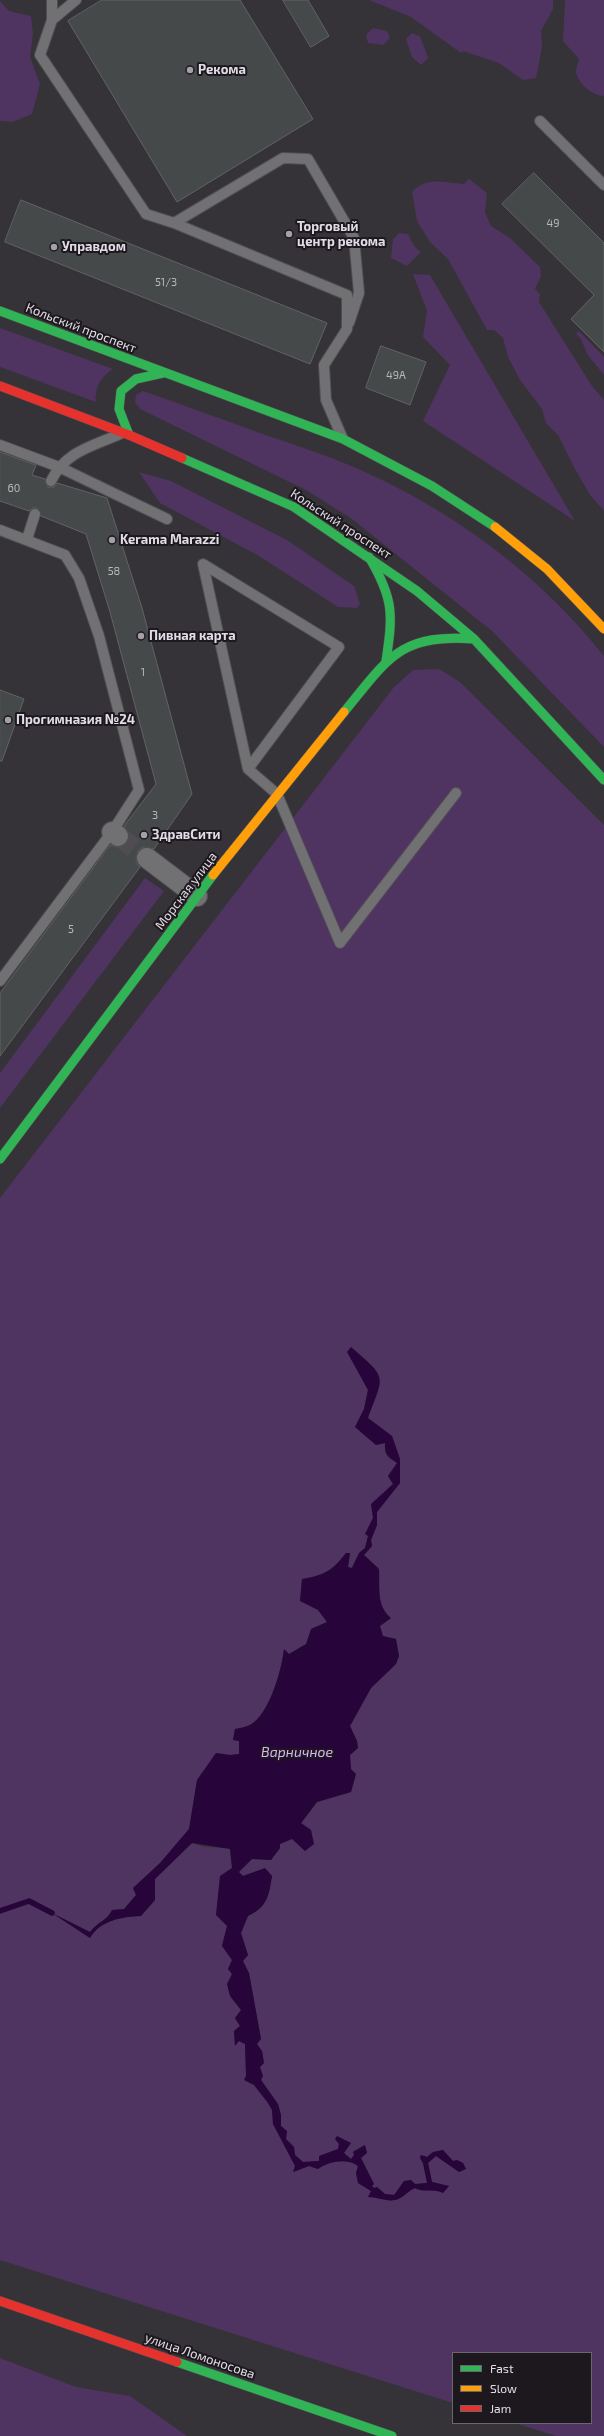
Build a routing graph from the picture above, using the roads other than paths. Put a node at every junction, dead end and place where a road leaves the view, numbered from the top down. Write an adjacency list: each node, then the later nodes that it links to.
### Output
1 (52, 0): 3 (lane)
2 (76, 0): 3 (lane)
3 (52, 20): 6 (lane)
4 (540, 121): 5 (lane)
5 (604, 185)
6 (174, 223): 8 (lane); 8 (lane)
7 (0, 311): 9 (main road, Кольский проспект)
8 (347, 329): 12 (lane)
9 (163, 373): 11 (main road); 12 (main road, Кольский проспект)
10 (0, 386): 11 (main road, Кольский проспект)
11 (126, 434): 14 (lane); 20 (main road, Кольский проспект)
12 (343, 439): 21 (main road, Кольский проспект)
13 (0, 445): 14 (lane)
14 (59, 466): 15 (lane); 17 (lane)
15 (51, 481)
16 (35, 514): 19 (lane)
17 (167, 519)
18 (0, 530): 19 (lane)
19 (27, 539): 30 (lane)
20 (369, 557): 22 (main road, Кольский проспект); 23 (main road)
21 (604, 629)
22 (474, 639): 23 (main road, Морская улица); 25 (main road, Кольский проспект)
23 (386, 661): 27 (main road, Морская улица)
24 (248, 769): 24 (lane); 27 (lane)
25 (604, 780)
26 (456, 792): 27 (lane)
27 (276, 794): 29 (main road, Морская улица)
28 (147, 858): 29 (street)
29 (197, 896): 31 (main road, Морская улица)
30 (0, 981)
31 (0, 1159)
32 (0, 2301): 33 (main road, улица Ломоносова)
33 (392, 2436)

